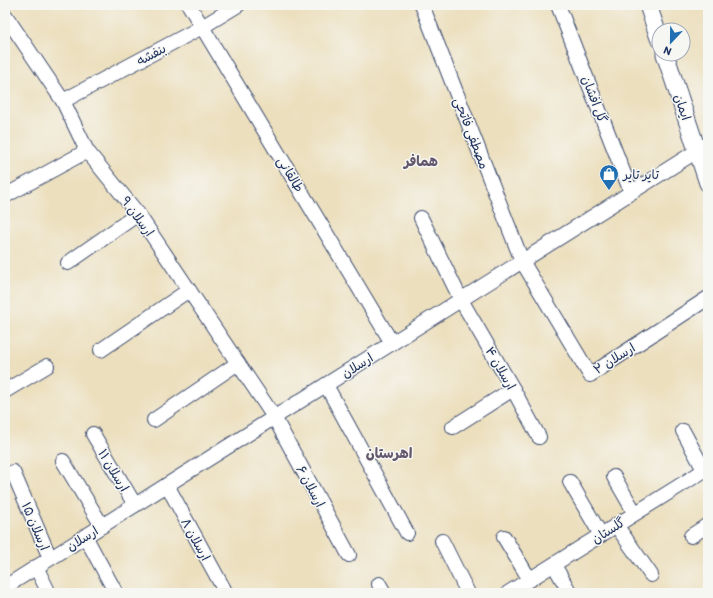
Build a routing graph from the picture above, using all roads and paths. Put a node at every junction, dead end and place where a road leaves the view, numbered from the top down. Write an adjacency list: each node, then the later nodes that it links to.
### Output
1 (189, 5): 8 (street, طالقانی)
2 (238, 5): 8 (street, بنفشه)
3 (422, 5): 18 (street, مصطفی فاتحی)
4 (558, 5): 14 (street, گل افشان)
5 (648, 5): 7 (street)
6 (5, 15): 10 (street, ارسلان ۹)
7 (654, 22)
8 (202, 27): 10 (street, بنفشه); 23 (street, طالقانی)
9 (668, 62): 11 (street, ایمان)
10 (63, 101): 12 (street, ارسلان ۹)
11 (703, 147): 13 (street, ایمان); 14 (street, ارسلان)
12 (87, 151): 15 (street); 16 (street, ارسلان ۹)
13 (708, 183)
14 (631, 192): 18 (street, ارسلان)
15 (5, 196)
16 (138, 214): 19 (street); 20 (street, ارسلان ۹)
17 (421, 218): 22 (street, ارسلان ۴)
18 (522, 261): 21 (street, ارسلان ۲); 22 (street, ارسلان)
19 (68, 263)
20 (189, 290): 24 (street); 25 (street, ارسلان ۹)
21 (708, 298)
22 (461, 300): 23 (street, ارسلان); 28 (street, ارسلان ۴)
23 (392, 343): 27 (street, ارسلان)
24 (101, 350)
25 (238, 363): 30 (street, ارسلان ۹); 31 (street)
26 (47, 366): 29 (street)
27 (326, 385): 30 (street, ارسلان); 47 (street)
28 (513, 388): 32 (street); 35 (street, ارسلان ۴)
29 (5, 391)
30 (274, 417): 41 (street, ارسلان); 53 (street, ارسلان ۶)
31 (154, 420)
32 (453, 427)
33 (683, 431): 37 (street)
34 (93, 434): 42 (street, ارسلان ۱۱)
35 (539, 437)
36 (64, 461): 46 (street)
37 (706, 469): 43 (street, گلستان)
38 (13, 472): 54 (street, ارسلان ۱۵)
39 (614, 477): 43 (street)
40 (570, 482): 48 (street)
41 (167, 485): 42 (street, ارسلان); 62 (street, ارسلان ۸)
42 (135, 505): 46 (street, ارسلان)
43 (635, 514): 44 (street, گلستان)
44 (616, 525): 48 (street, گلستان); 57 (street)
45 (708, 525): 50 (street)
46 (102, 526): 49 (street, ارسلان)
47 (407, 534)
48 (601, 535): 55 (street, گلستان)
49 (85, 536): 54 (street, ارسلان); 61 (street)
50 (691, 536)
51 (504, 537): 58 (street)
52 (442, 541): 63 (street)
53 (349, 555)
54 (50, 558): 56 (street, ارسلان)
55 (554, 564): 58 (street, گلستان); 65 (street)
56 (36, 567): 59 (street, ارسلان); 60 (street)
57 (651, 576)
58 (530, 580): 64 (street, گلستان)
59 (5, 587)
60 (49, 593)
61 (116, 593)
62 (226, 593)
63 (468, 593)
64 (508, 593)
65 (570, 593)

